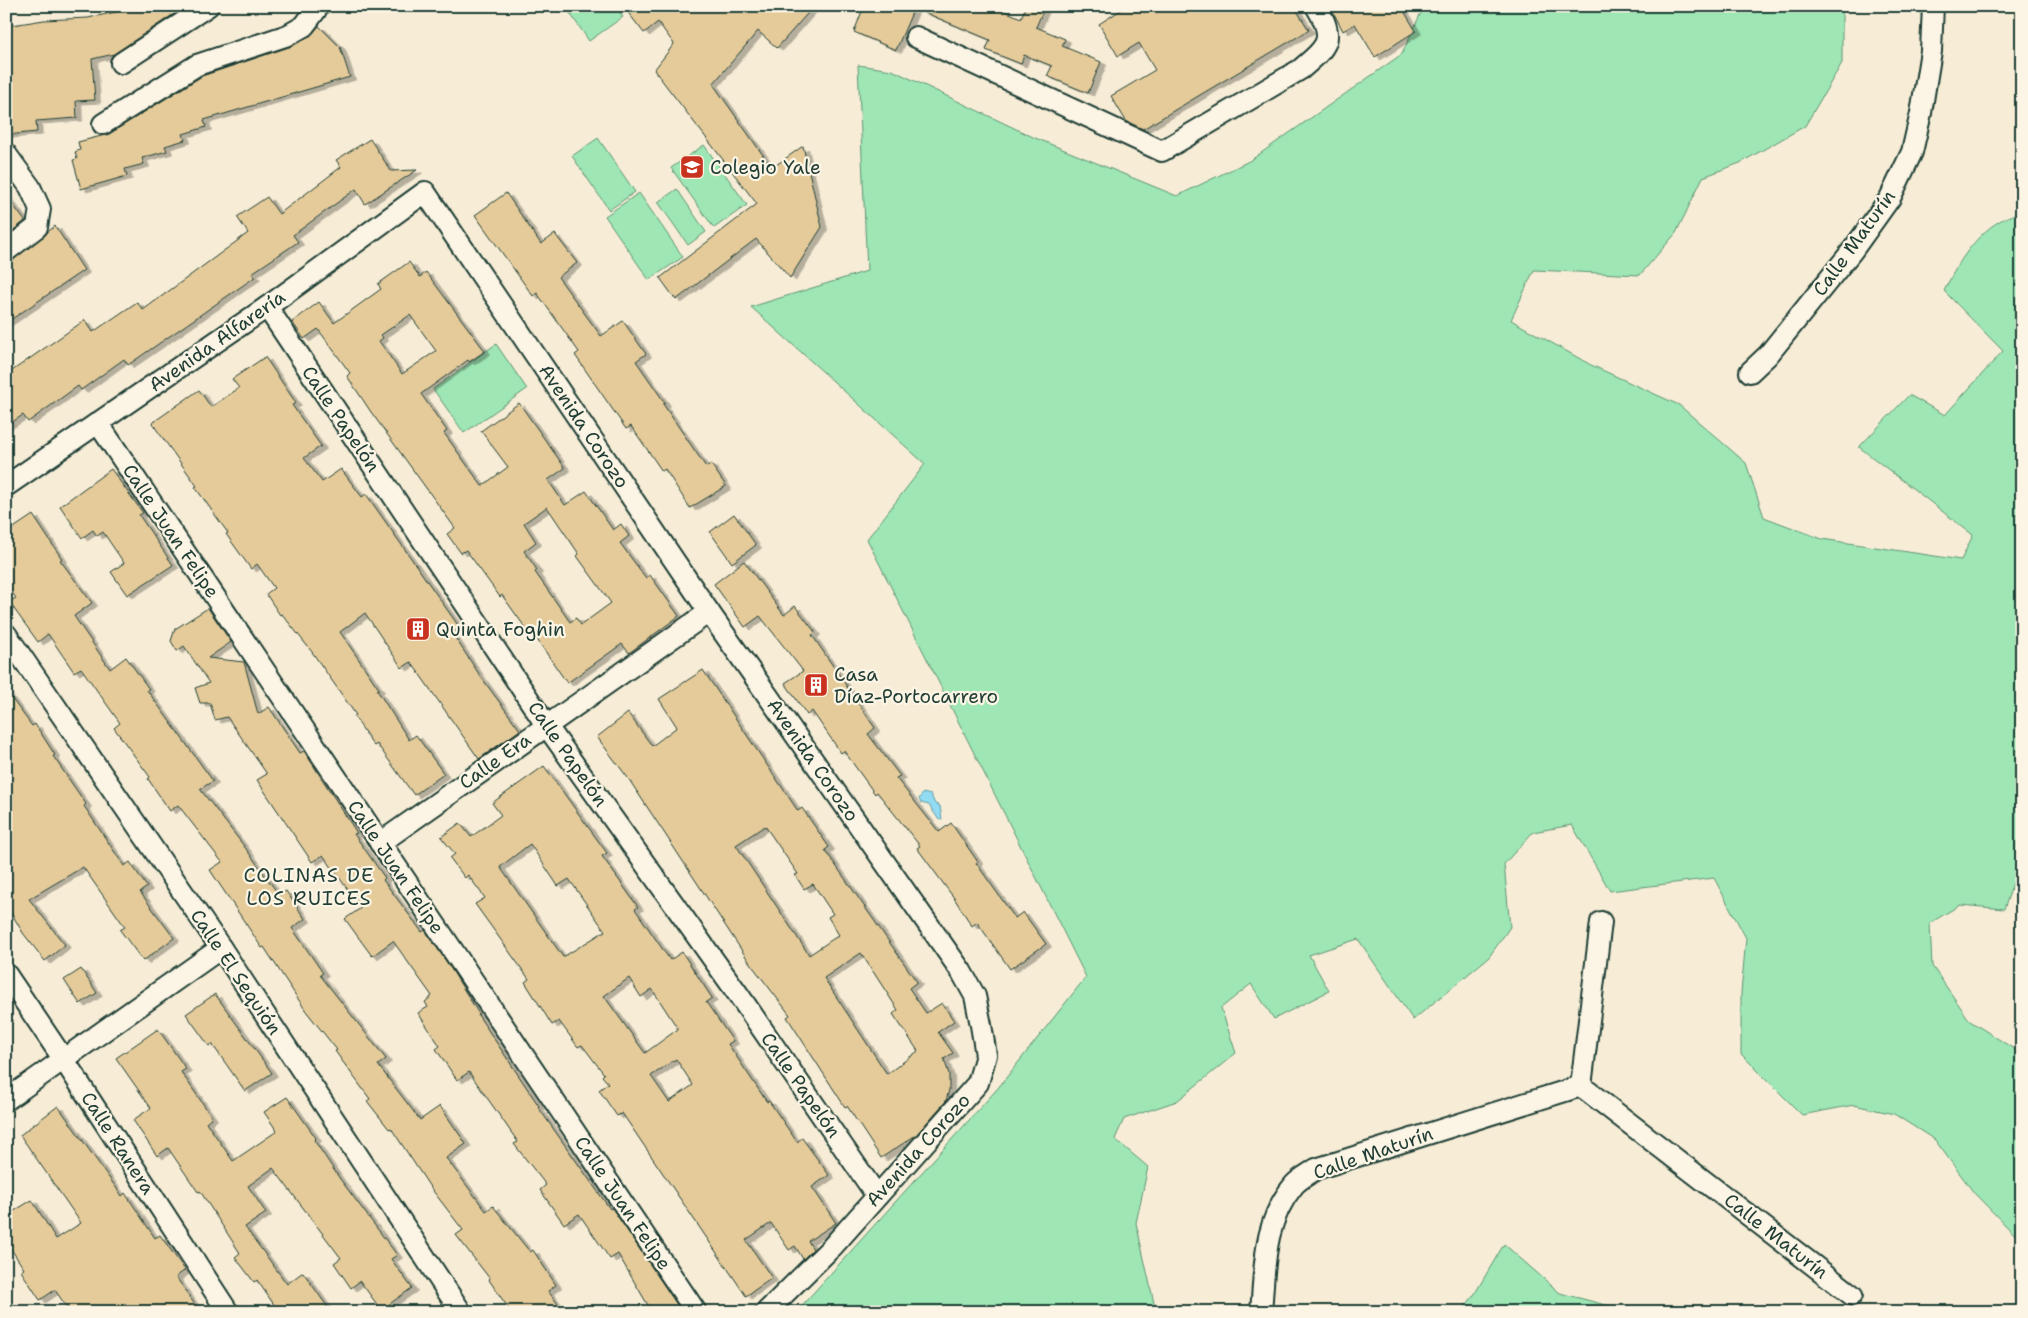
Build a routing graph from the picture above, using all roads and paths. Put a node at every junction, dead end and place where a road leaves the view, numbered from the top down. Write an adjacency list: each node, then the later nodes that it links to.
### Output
1 (208, 6): 6 (street)
2 (316, 6): 7 (street)
3 (1316, 6): 5 (street)
4 (1933, 6): 12 (street, Calle Maturín)
5 (916, 37)
6 (121, 63)
7 (104, 124)
8 (6, 154): 10 (street)
9 (426, 192): 11 (street, Avenida Alfarería); 15 (street, Avenida Corozo)
10 (6, 251)
11 (267, 307): 13 (street, Avenida Alfarería); 17 (street, Calle Papelón)
12 (1750, 372)
13 (98, 423): 14 (street, Avenida Alfarería); 18 (street, Calle Juan Felipe)
14 (6, 486)
15 (709, 612): 17 (street, Calle Era); 25 (street, Avenida Corozo)
16 (6, 634): 20 (street, Calle El Sequión)
17 (546, 725): 18 (street, Calle Era); 25 (street, Calle Papelón)
18 (380, 843): 29 (street, Calle Juan Felipe)
19 (1601, 922): 23 (street)
20 (221, 948): 22 (street); 28 (street, Calle El Sequión)
21 (6, 974): 22 (street, Calle Ranera)
22 (64, 1060): 24 (street); 27 (street, Calle Ranera)
23 (1581, 1086): 26 (street, Calle Maturín); 31 (street, Calle Maturín)
24 (6, 1100)
25 (877, 1196): 30 (street, Avenida Corozo)
26 (1852, 1296)
27 (228, 1312)
28 (461, 1312)
29 (696, 1312)
30 (766, 1312)
31 (1262, 1312)

